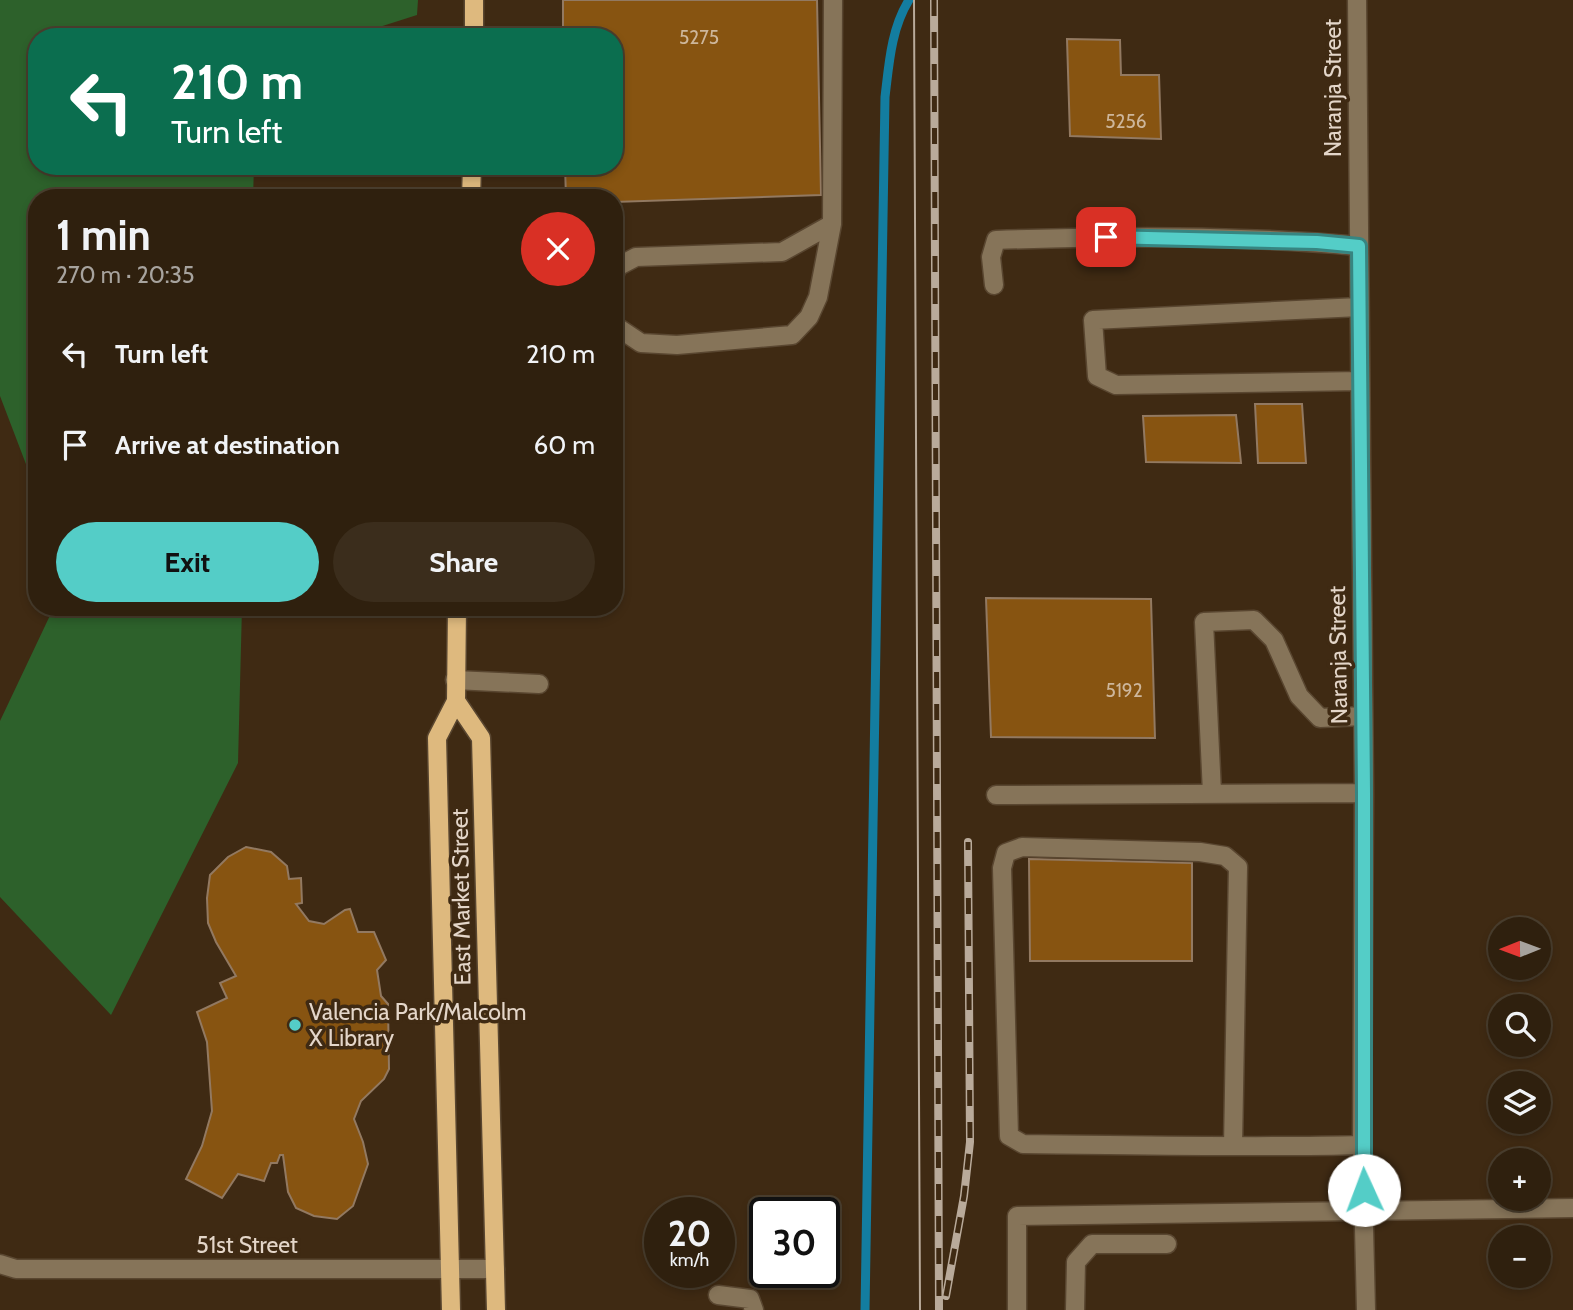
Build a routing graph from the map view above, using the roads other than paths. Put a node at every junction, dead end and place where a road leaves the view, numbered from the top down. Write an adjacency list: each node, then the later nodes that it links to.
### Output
1 (474, 0): 4 (main road)
2 (833, 0): 5 (street)
3 (1357, 0): 6 (street, Naranja Street)
4 (474, 28)
5 (832, 223): 7 (street); 10 (street)
6 (1359, 246): 8 (street); 9 (street, Naranja Street)
7 (623, 264)
8 (994, 285)
9 (1359, 307): 11 (street, Naranja Street); 11 (street)
10 (623, 331)
11 (1360, 381): 16 (street, Naranja Street)
12 (457, 616): 13 (main road, East Market Street)
13 (455, 680): 14 (street); 15 (main road, East Market Street)
14 (539, 684)
15 (456, 701): 26 (main road, East Market Street); 27 (main road, East Market Street)
16 (1363, 716): 17 (street); 18 (street, Naranja Street)
17 (1212, 793): 18 (street); 19 (street)
18 (1364, 793): 20 (street, Naranja Street)
19 (996, 795)
20 (1363, 1145): 21 (street); 23 (street, Naranja Street)
21 (1233, 1146): 21 (street)
22 (1573, 1208): 23 (street)
23 (1365, 1213): 32 (street); 34 (street, Naranja Street)
24 (1167, 1244): 33 (street)
25 (0, 1264): 26 (street, 51st Street)
26 (449, 1268): 27 (street, 51st Street); 29 (main road, East Market Street)
27 (495, 1269): 30 (main road, East Market Street)
28 (718, 1295): 31 (street)
29 (450, 1310)
30 (496, 1310)
31 (754, 1310)
32 (1017, 1310)
33 (1075, 1310)
34 (1366, 1310)

